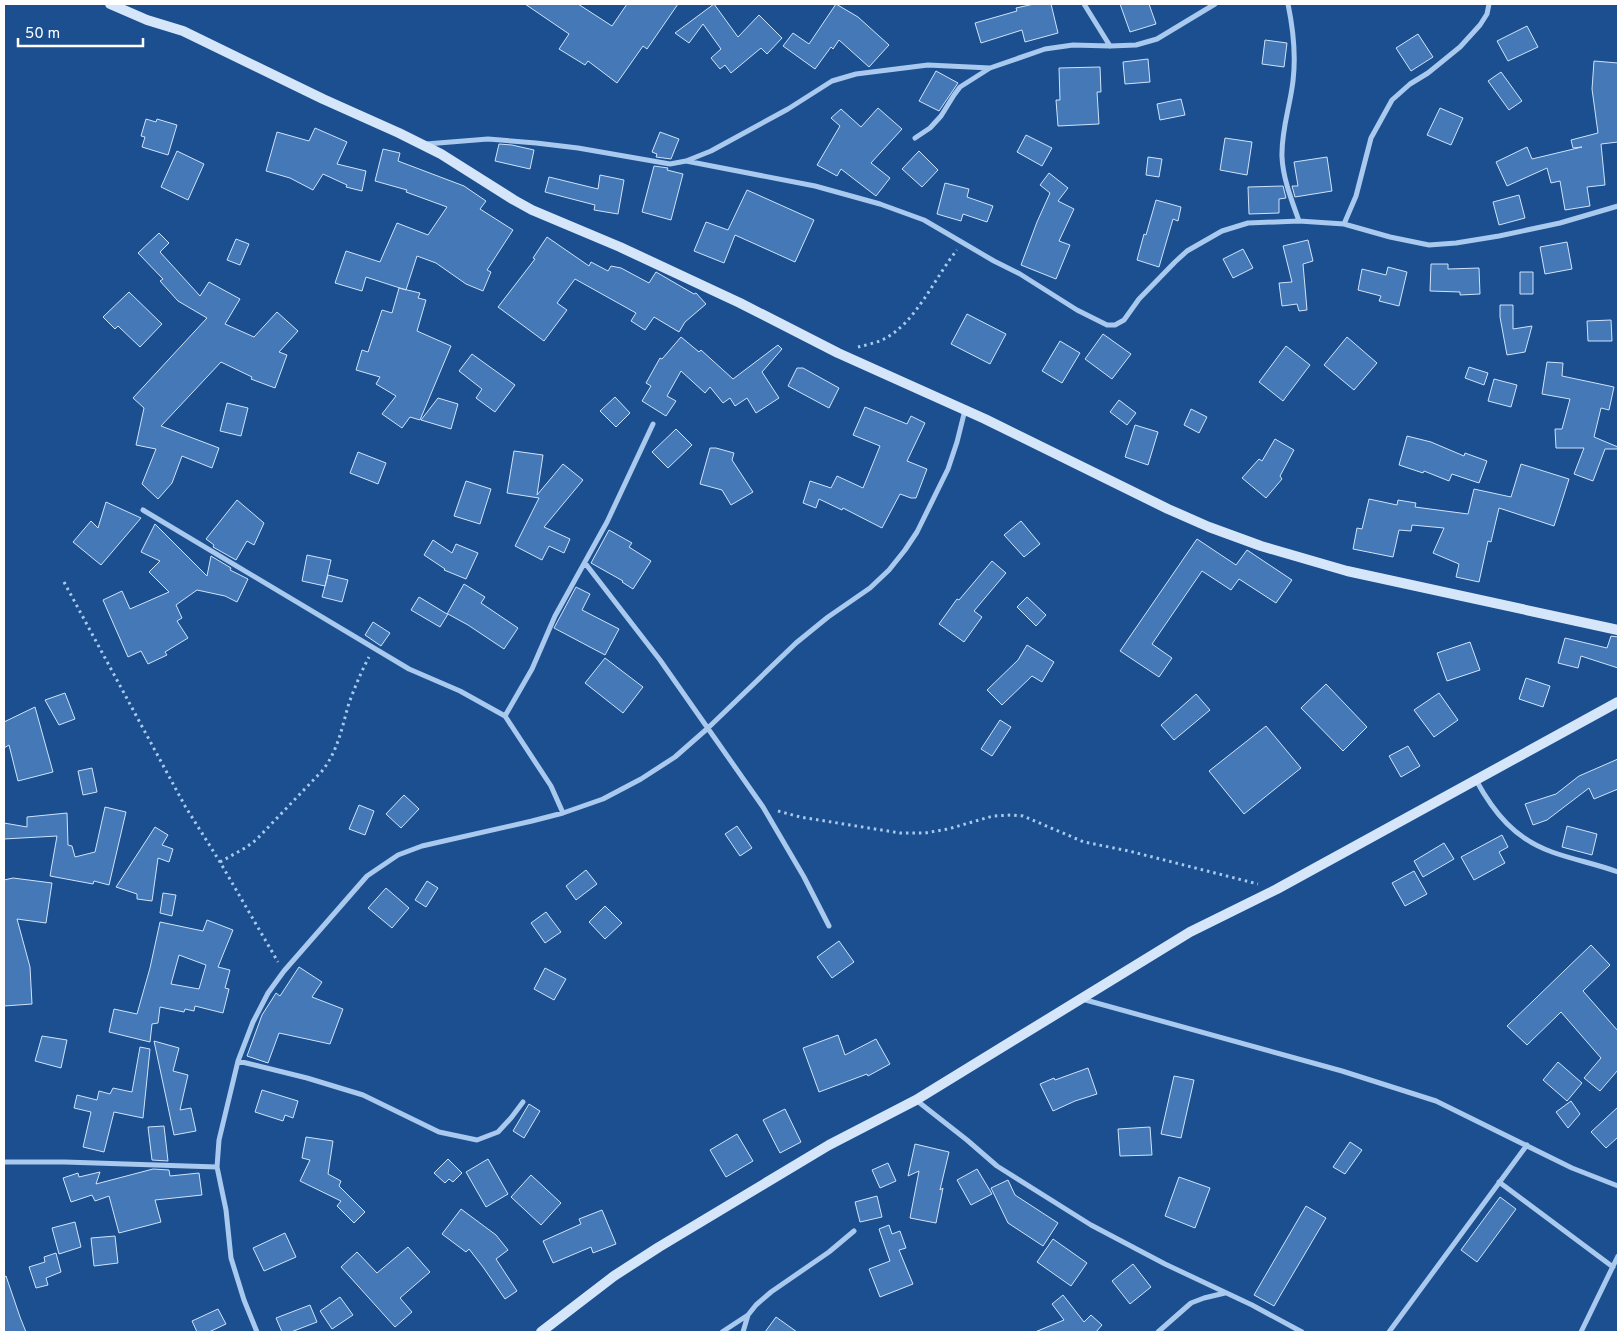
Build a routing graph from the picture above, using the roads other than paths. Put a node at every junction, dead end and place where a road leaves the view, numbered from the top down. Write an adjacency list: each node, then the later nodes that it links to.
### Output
1 (110, 4): 9 (street)
2 (1084, 4): 6 (street)
3 (1215, 4): 6 (street)
4 (1288, 4): 12 (street)
5 (1489, 4): 13 (street)
6 (1110, 46): 7 (street)
7 (990, 68): 8 (street); 10 (street)
8 (915, 138)
9 (420, 144): 10 (street); 14 (street)
10 (686, 161): 12 (street)
11 (1618, 206): 13 (street)
12 (1299, 221): 13 (street)
13 (1344, 224)
14 (965, 410): 18 (street); 21 (street)
15 (653, 424): 17 (street)
16 (143, 510): 20 (street)
17 (585, 563): 20 (street); 21 (street)
18 (1618, 630)
19 (1618, 702): 22 (street)
20 (504, 716): 23 (street)
21 (708, 728): 23 (street); 25 (street)
22 (1476, 780): 24 (street); 26 (street)
23 (563, 813): 27 (street)
24 (1618, 872)
25 (829, 926)
26 (1081, 999): 28 (street); 30 (street)
27 (238, 1060): 29 (street); 32 (street)
28 (916, 1100): 38 (street); 41 (street)
29 (522, 1102)
30 (1527, 1145): 33 (street); 34 (street)
31 (4, 1162): 32 (street)
32 (217, 1167): 40 (street)
33 (1499, 1182): 37 (street); 46 (street)
34 (1618, 1186)
35 (854, 1231): 39 (street)
36 (1618, 1256): 37 (street)
37 (1613, 1267): 47 (street)
38 (1226, 1293): 44 (street); 45 (street)
39 (748, 1315): 42 (street); 43 (street)
40 (257, 1332)
41 (542, 1332)
42 (722, 1332)
43 (743, 1332)
44 (1158, 1332)
45 (1302, 1332)
46 (1389, 1332)
47 (1581, 1332)

